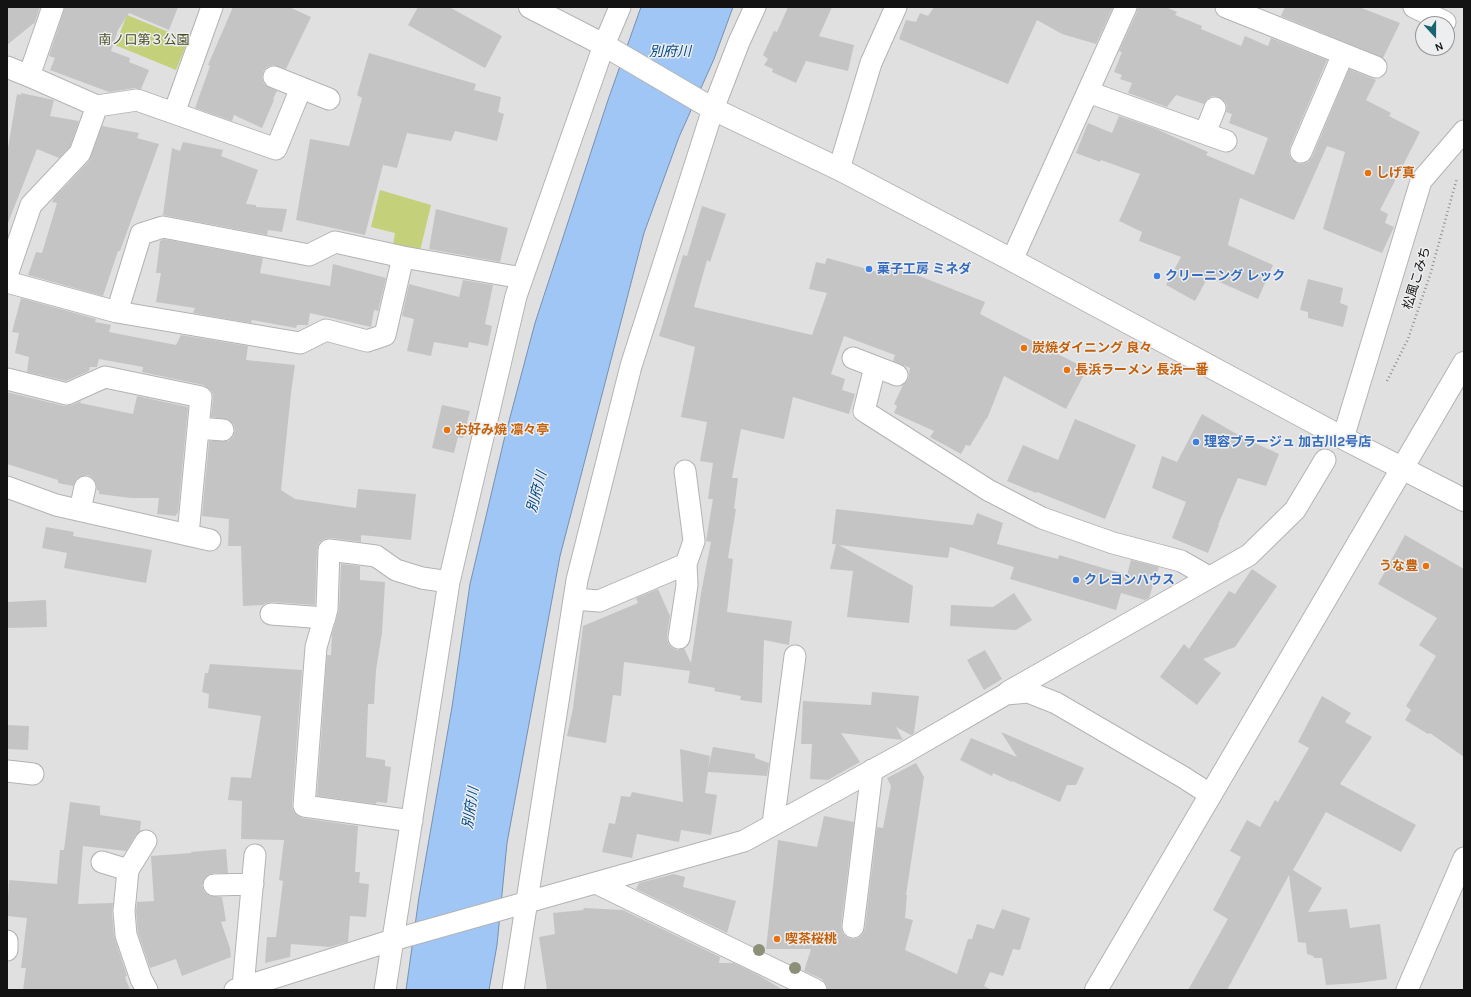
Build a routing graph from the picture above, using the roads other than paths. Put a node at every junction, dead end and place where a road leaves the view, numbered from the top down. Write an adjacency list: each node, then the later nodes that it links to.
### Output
1 (53, 7): 15 (street)
2 (212, 7): 23 (street)
3 (530, 7): 11 (street)
4 (620, 7): 11 (street)
5 (755, 7): 22 (street)
6 (896, 7): 28 (street)
7 (1126, 7): 18 (street)
8 (1226, 7): 12 (street)
9 (1421, 8): 10 (street)
10 (1435, 16)
11 (604, 45): 22 (street); 32 (street)
12 (1343, 54): 14 (street); 27 (street)
13 (7, 67): 15 (street)
14 (1376, 67)
15 (29, 76): 20 (street)
16 (274, 77): 17 (street)
17 (301, 88): 19 (street); 23 (street)
18 (1088, 92): 25 (street); 30 (street)
19 (329, 99)
20 (97, 106): 23 (street); 31 (street)
21 (1215, 108): 25 (street)
22 (713, 109): 28 (street); 55 (street)
23 (174, 113)
24 (1464, 131): 42 (street)
25 (1205, 133): 26 (street)
26 (1226, 141)
27 (1302, 152)
28 (838, 169): 30 (street)
29 (403, 257): 32 (street); 34 (street); 34 (street)
30 (1012, 260): 42 (street)
31 (7, 275)
32 (522, 278): 54 (street)
33 (7, 282): 34 (street)
34 (117, 312)
35 (853, 358): 37 (street)
36 (1464, 363): 44 (street)
37 (875, 367): 38 (street); 53 (street)
38 (898, 375)
39 (7, 379): 40 (street)
40 (198, 428): 41 (street); 50 (street)
41 (223, 430)
42 (1343, 438): 44 (street)
43 (1325, 460): 53 (street)
44 (1403, 468): 48 (street); 64 (street)
45 (685, 471): 52 (street)
46 (7, 487): 49 (street)
47 (85, 487): 49 (street)
48 (1464, 500)
49 (80, 510): 50 (street)
50 (188, 535): 51 (street)
51 (210, 540)
52 (686, 564): 55 (street); 58 (street)
53 (1209, 577): 60 (street)
54 (449, 582): 57 (street); 65 (street)
55 (574, 599): 75 (street)
56 (271, 614): 57 (street)
57 (325, 618): 65 (street)
58 (679, 638)
59 (795, 656): 66 (street)
60 (1006, 694): 61 (street); 64 (street)
61 (872, 770): 66 (street); 76 (street)
62 (7, 771): 63 (street)
63 (33, 774)
64 (1211, 795): 86 (street)
65 (412, 821): 77 (street)
66 (773, 824): 72 (street)
67 (146, 841): 71 (street)
68 (255, 855): 73 (street)
69 (1464, 858): 81 (street)
70 (102, 862): 71 (street)
71 (128, 870): 82 (street)
72 (596, 883): 75 (street); 85 (street)
73 (252, 884): 74 (street); 80 (street)
74 (214, 885)
75 (528, 902): 77 (street); 84 (street)
76 (853, 927)
77 (393, 940): 80 (street); 83 (street)
78 (7, 941): 79 (street)
79 (7, 950)
80 (239, 989)
81 (1408, 989)
82 (147, 990)
83 (385, 990)
84 (513, 990)
85 (816, 990)
86 (1096, 990)

